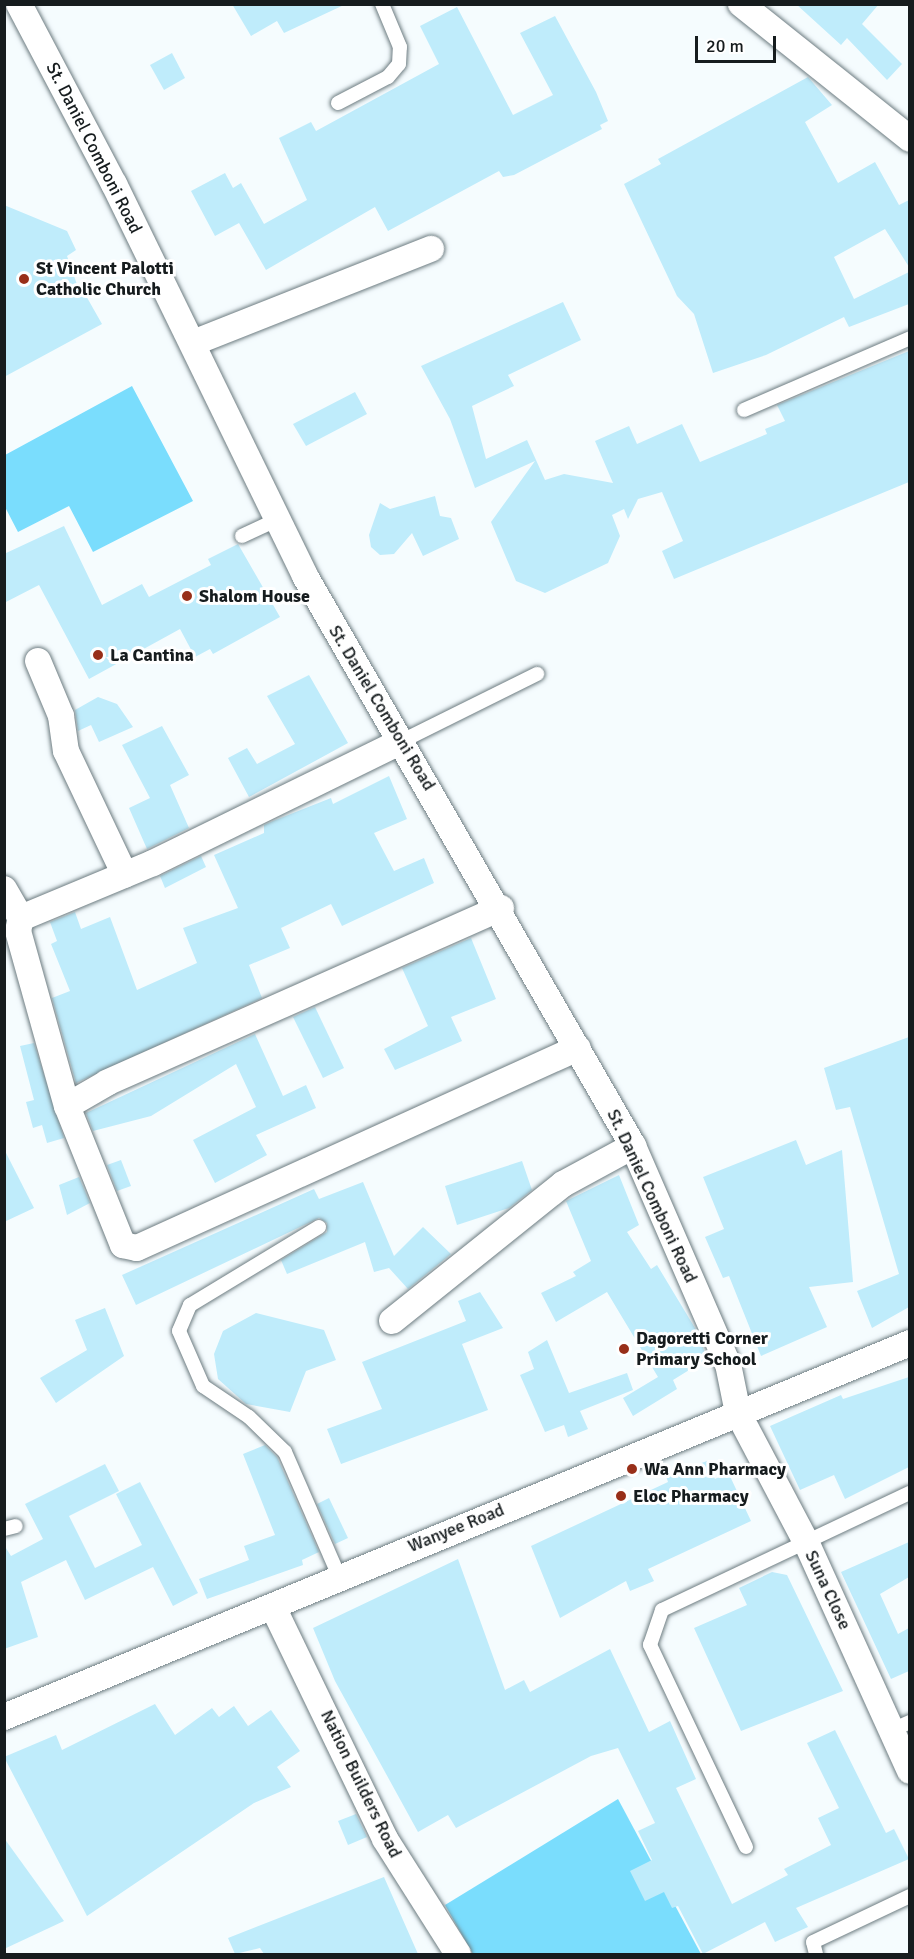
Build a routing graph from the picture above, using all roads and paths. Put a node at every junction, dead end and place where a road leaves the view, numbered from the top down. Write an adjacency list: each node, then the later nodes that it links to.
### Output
1 (19, 4): 8 (street, St. Daniel Comboni Road)
2 (382, 4): 4 (lane)
3 (741, 4): 5 (street)
4 (338, 103)
5 (909, 139)
6 (431, 249): 8 (street)
7 (909, 338): 9 (lane)
8 (193, 343): 10 (street, St. Daniel Comboni Road)
9 (744, 410)
10 (278, 519): 11 (lane); 14 (street, St. Daniel Comboni Road)
11 (242, 536)
12 (38, 661): 15 (street)
13 (537, 674): 14 (lane)
14 (402, 741): 15 (street); 17 (street, St. Daniel Comboni Road)
15 (125, 876): 18 (street)
16 (4, 889): 18 (street)
17 (501, 908): 19 (street, St. Daniel Comboni Road); 20 (street)
18 (21, 918): 20 (street)
19 (578, 1048): 20 (street); 21 (street, St. Daniel Comboni Road)
20 (67, 1106)
21 (633, 1146): 23 (street); 25 (street, St. Daniel Comboni Road)
22 (319, 1227): 28 (lane)
23 (392, 1321)
24 (909, 1343): 25 (street, Wanyee Road)
25 (738, 1413): 27 (street, Suna Close); 28 (street, Wanyee Road)
26 (909, 1493): 27 (lane)
27 (807, 1544): 31 (street, Suna Close); 33 (lane)
28 (339, 1576): 29 (street, Wanyee Road)
29 (273, 1609): 30 (street, Wanyee Road); 35 (street, Nation Builders Road)
30 (4, 1717)
31 (901, 1726): 32 (street, Suna Close)
32 (909, 1771)
33 (746, 1847)
34 (909, 1896): 36 (lane)
35 (458, 1954)
36 (816, 1954)

